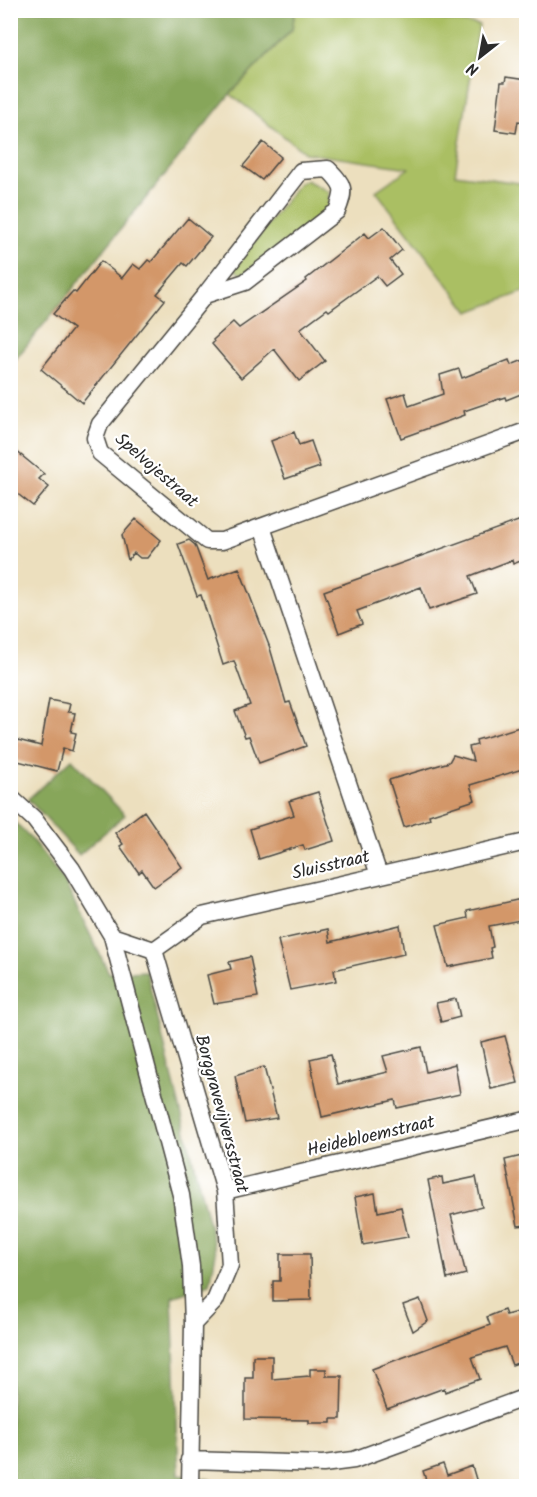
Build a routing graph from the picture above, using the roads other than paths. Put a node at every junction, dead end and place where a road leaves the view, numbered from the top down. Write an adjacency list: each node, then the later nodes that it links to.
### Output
1 (205, 295): 1 (street, Spelvojestraat); 3 (street, Spelvojestraat)
2 (526, 431): 3 (street, Spelvojestraat)
3 (262, 527): 6 (street)
4 (10, 797): 7 (street)
5 (526, 842): 6 (street, Sluisstraat)
6 (380, 875): 8 (street, Sluisstraat)
7 (112, 936): 8 (street); 11 (street)
8 (154, 950): 10 (street, Borggravevijversstraat)
9 (526, 1120): 10 (street, Heidebloemstraat)
10 (225, 1191): 11 (street, Borggravevijversstraat)
11 (193, 1324): 13 (street)
12 (526, 1397): 13 (street)
13 (189, 1460): 14 (street)
14 (190, 1486)

